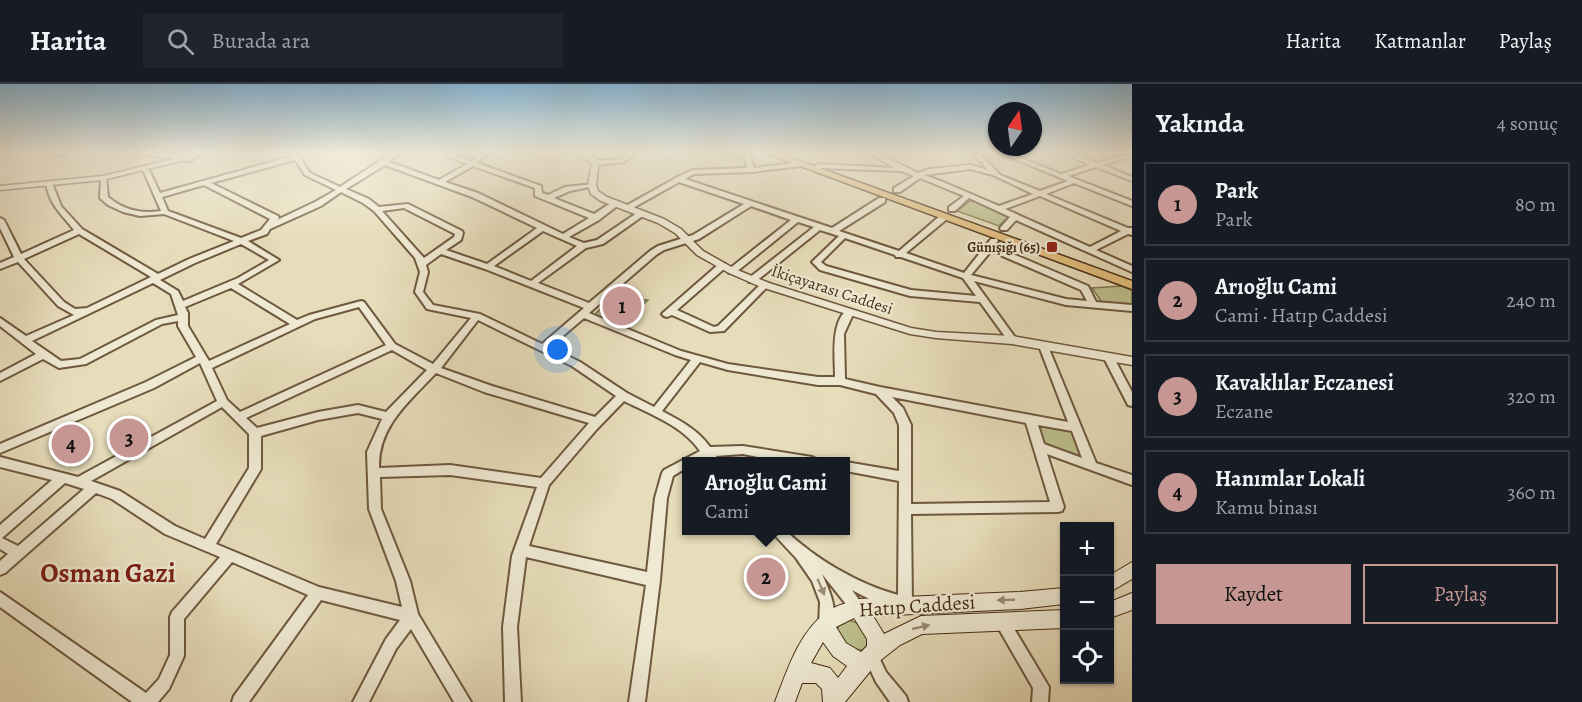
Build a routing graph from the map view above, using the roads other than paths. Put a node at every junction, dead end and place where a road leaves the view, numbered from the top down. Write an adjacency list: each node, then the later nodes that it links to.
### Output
1 (69, 182): 20 (street)
2 (103, 182): 36 (street)
3 (151, 182): 27 (street)
4 (209, 182): 19 (street)
5 (323, 182): 23 (street)
6 (353, 182): 23 (street)
7 (440, 182): 45 (street)
8 (522, 182): 28 (street)
9 (593, 182): 21 (street)
10 (674, 182): 33 (street)
11 (683, 182): 31 (street)
12 (854, 182): 38 (main road)
13 (862, 182): 66 (main road)
14 (910, 182): 24 (street)
15 (937, 182): 26 (street)
16 (1012, 182): 25 (street)
17 (1072, 182): 25 (street)
18 (1076, 182): 32 (street)
19 (205, 183): 27 (street); 44 (street)
20 (50, 184): 22 (street); 47 (street)
21 (592, 185): 28 (street); 30 (street, İkiçayarası Caddesi)
22 (0, 188)
23 (340, 190): 35 (street); 44 (street)
24 (897, 190)
25 (1037, 194): 34 (street); 49 (street)
26 (969, 195): 34 (street); 38 (street)
27 (158, 196): 36 (street)
28 (548, 198): 40 (street)
29 (882, 200): 48 (street)
30 (617, 203): 33 (street, İkiçayarası Caddesi); 40 (street)
31 (751, 203): 41 (street); 53 (street)
32 (1132, 204)
33 (628, 207): 37 (street, İkiçayarası Caddesi)
34 (999, 209): 39 (street)
35 (377, 210): 56 (street); 59 (street)
36 (165, 212): 52 (street)
37 (643, 213): 53 (street, İkiçayarası Caddesi); 54 (street)
38 (948, 213): 57 (street); 71 (main road)
39 (1015, 216): 46 (street); 55 (street)
40 (596, 218): 51 (street)
41 (797, 219): 43 (street); 62 (street)
42 (0, 220): 58 (street)
43 (819, 226): 48 (street); 67 (street)
44 (266, 228): 52 (street)
45 (542, 228): 51 (street); 61 (street)
46 (1004, 228)
47 (79, 231): 58 (street); 65 (street)
48 (833, 231): 50 (street)
49 (1130, 231): 55 (street)
50 (844, 235): 57 (street); 72 (street)
51 (564, 237): 54 (street)
52 (241, 241): 65 (street); 68 (street)
53 (688, 241): 62 (street, İkiçayarası Caddesi); 76 (street)
54 (583, 246): 69 (street)
55 (1090, 250): 63 (street)
56 (440, 251): 59 (street); 61 (street)
57 (899, 255): 64 (street)
58 (19, 258): 60 (street); 75 (street)
59 (421, 264): 79 (street)
60 (0, 266)
61 (488, 267): 69 (street)
62 (727, 268): 67 (street, İkiçayarası Caddesi); 70 (street)
63 (1132, 269)
64 (966, 276): 72 (street); 73 (street); 73 (street)
65 (155, 278): 75 (street); 77 (street)
66 (1132, 279)
67 (752, 280): 70 (street, İkiçayarası Caddesi)
68 (231, 284): 77 (street); 81 (street)
69 (532, 284): 76 (street)
70 (765, 285): 78 (street, İkiçayarası Caddesi)
71 (1132, 285)
72 (981, 299): 82 (street)
73 (1093, 305): 74 (street)
74 (1132, 308)
75 (89, 311): 83 (street)
76 (587, 311): 86 (street); 89 (street)
77 (182, 312): 87 (street); 91 (street)
78 (849, 312): 82 (street, İkiçayarası Caddesi); 94 (street)
79 (477, 316): 86 (street); 92 (street)
80 (0, 321): 83 (street)
81 (297, 324): 85 (street); 91 (street)
82 (1012, 340): 84 (street, İkiçayarası Caddesi)
83 (24, 341): 87 (street)
84 (1044, 345): 88 (street, İkiçayarası Caddesi); 104 (street)
85 (392, 346): 92 (street); 100 (street)
86 (543, 348): 96 (street)
87 (43, 355): 93 (street)
88 (1109, 358): 90 (street, İkiçayarası Caddesi); 98 (street)
89 (697, 359): 94 (street); 99 (street)
90 (1132, 361)
91 (204, 362): 97 (street); 107 (street)
92 (434, 369): 101 (street); 103 (street)
93 (0, 377)
94 (840, 381): 95 (street)
95 (880, 392): 102 (street); 115 (street)
96 (623, 396): 99 (street); 103 (street)
97 (223, 402): 100 (street); 118 (street)
98 (1132, 402)
99 (655, 413): 108 (street)
100 (239, 417): 105 (street)
101 (388, 417): 105 (street); 114 (street)
102 (1031, 420): 104 (street); 106 (street)
103 (598, 422): 119 (street)
104 (1076, 428): 112 (street)
105 (255, 433): 125 (street)
106 (1040, 447): 112 (street); 121 (street)
107 (0, 449)
108 (711, 457): 109 (street)
109 (783, 457)
110 (0, 462): 116 (street)
111 (682, 465): 133 (street)
112 (1091, 466): 117 (street)
113 (850, 468): 115 (street)
114 (374, 473): 119 (street); 142 (street)
115 (905, 477): 121 (street)
116 (63, 478): 118 (street); 122 (street)
117 (1132, 480)
118 (79, 482): 120 (street)
119 (544, 483): 126 (street)
120 (95, 488): 125 (street); 127 (street)
121 (904, 509): 139 (street)
122 (0, 533)
123 (780, 535): 128 (street)
124 (0, 543): 127 (street)
125 (208, 546): 129 (street)
126 (521, 550): 133 (street); 153 (street)
127 (19, 553): 130 (street)
128 (800, 553): 131 (street); 145 (street, one-way to 145)
129 (229, 556): 135 (street); 149 (street)
130 (0, 569)
131 (828, 570): 139 (street); 140 (street)
132 (1132, 570): 134 (main road)
133 (652, 580): 154 (street)
134 (1114, 581)
135 (318, 592): 142 (street); 150 (street)
136 (1060, 596): 139 (main road, Hatıp Caddesi, one-way to 139)
137 (0, 599): 149 (street)
138 (1132, 601): 141 (main road)
139 (905, 604): 140 (main road, Hatıp Caddesi)
140 (858, 608): 145 (main road, Hatıp Caddesi); 146 (main road)
141 (1114, 608)
142 (411, 616): 151 (street); 152 (street)
143 (1060, 619): 144 (main road, Hatıp Caddesi)
144 (1002, 622): 146 (main road, Hatıp Caddesi, one-way to 144); 157 (street)
145 (826, 626): 146 (main road); 147 (main road, Hatıp Caddesi)
146 (870, 656): 148 (main road, Hatıp Caddesi); 156 (street)
147 (795, 675): 148 (main road); 155 (main road, Hatıp Caddesi)
148 (834, 701)
149 (147, 702)
150 (240, 702)
151 (361, 702)
152 (463, 702)
153 (513, 702)
154 (637, 702)
155 (786, 702)
156 (900, 702)
157 (1040, 702)

